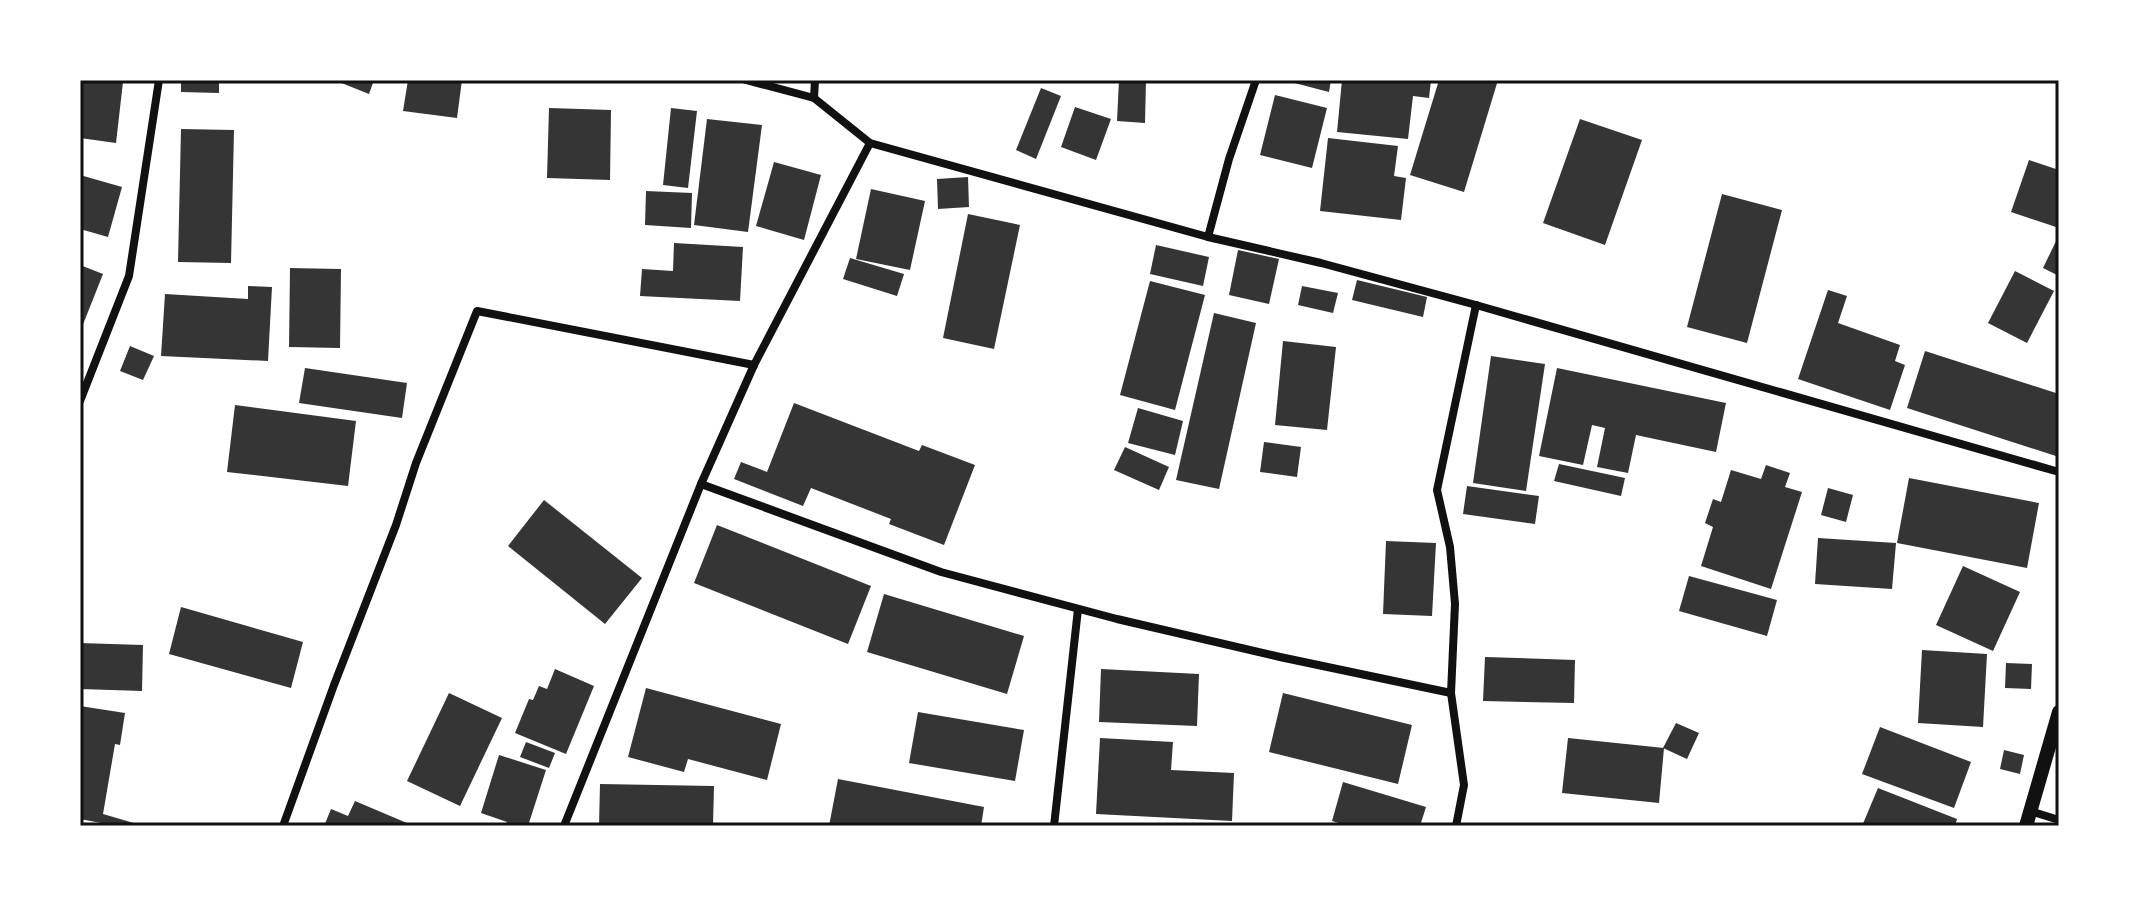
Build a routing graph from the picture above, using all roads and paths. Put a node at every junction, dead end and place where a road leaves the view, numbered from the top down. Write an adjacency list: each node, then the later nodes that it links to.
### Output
1 (159, 80): 10 (street)
2 (746, 80): 5 (street)
3 (815, 80): 5 (street)
4 (1256, 80): 7 (street)
5 (814, 98): 6 (street)
6 (870, 143): 7 (street); 9 (street)
7 (1208, 237): 8 (street)
8 (1476, 305): 11 (street); 14 (street)
9 (754, 365): 12 (street); 18 (street)
10 (80, 401)
11 (2059, 472)
12 (701, 484): 13 (street); 19 (street)
13 (1078, 609): 14 (street); 20 (street)
14 (1451, 693): 21 (street)
15 (2059, 712): 16 (street)
16 (2028, 819): 17 (street)
17 (2059, 820)
18 (283, 826)
19 (564, 826)
20 (1054, 826)
21 (1456, 826)

